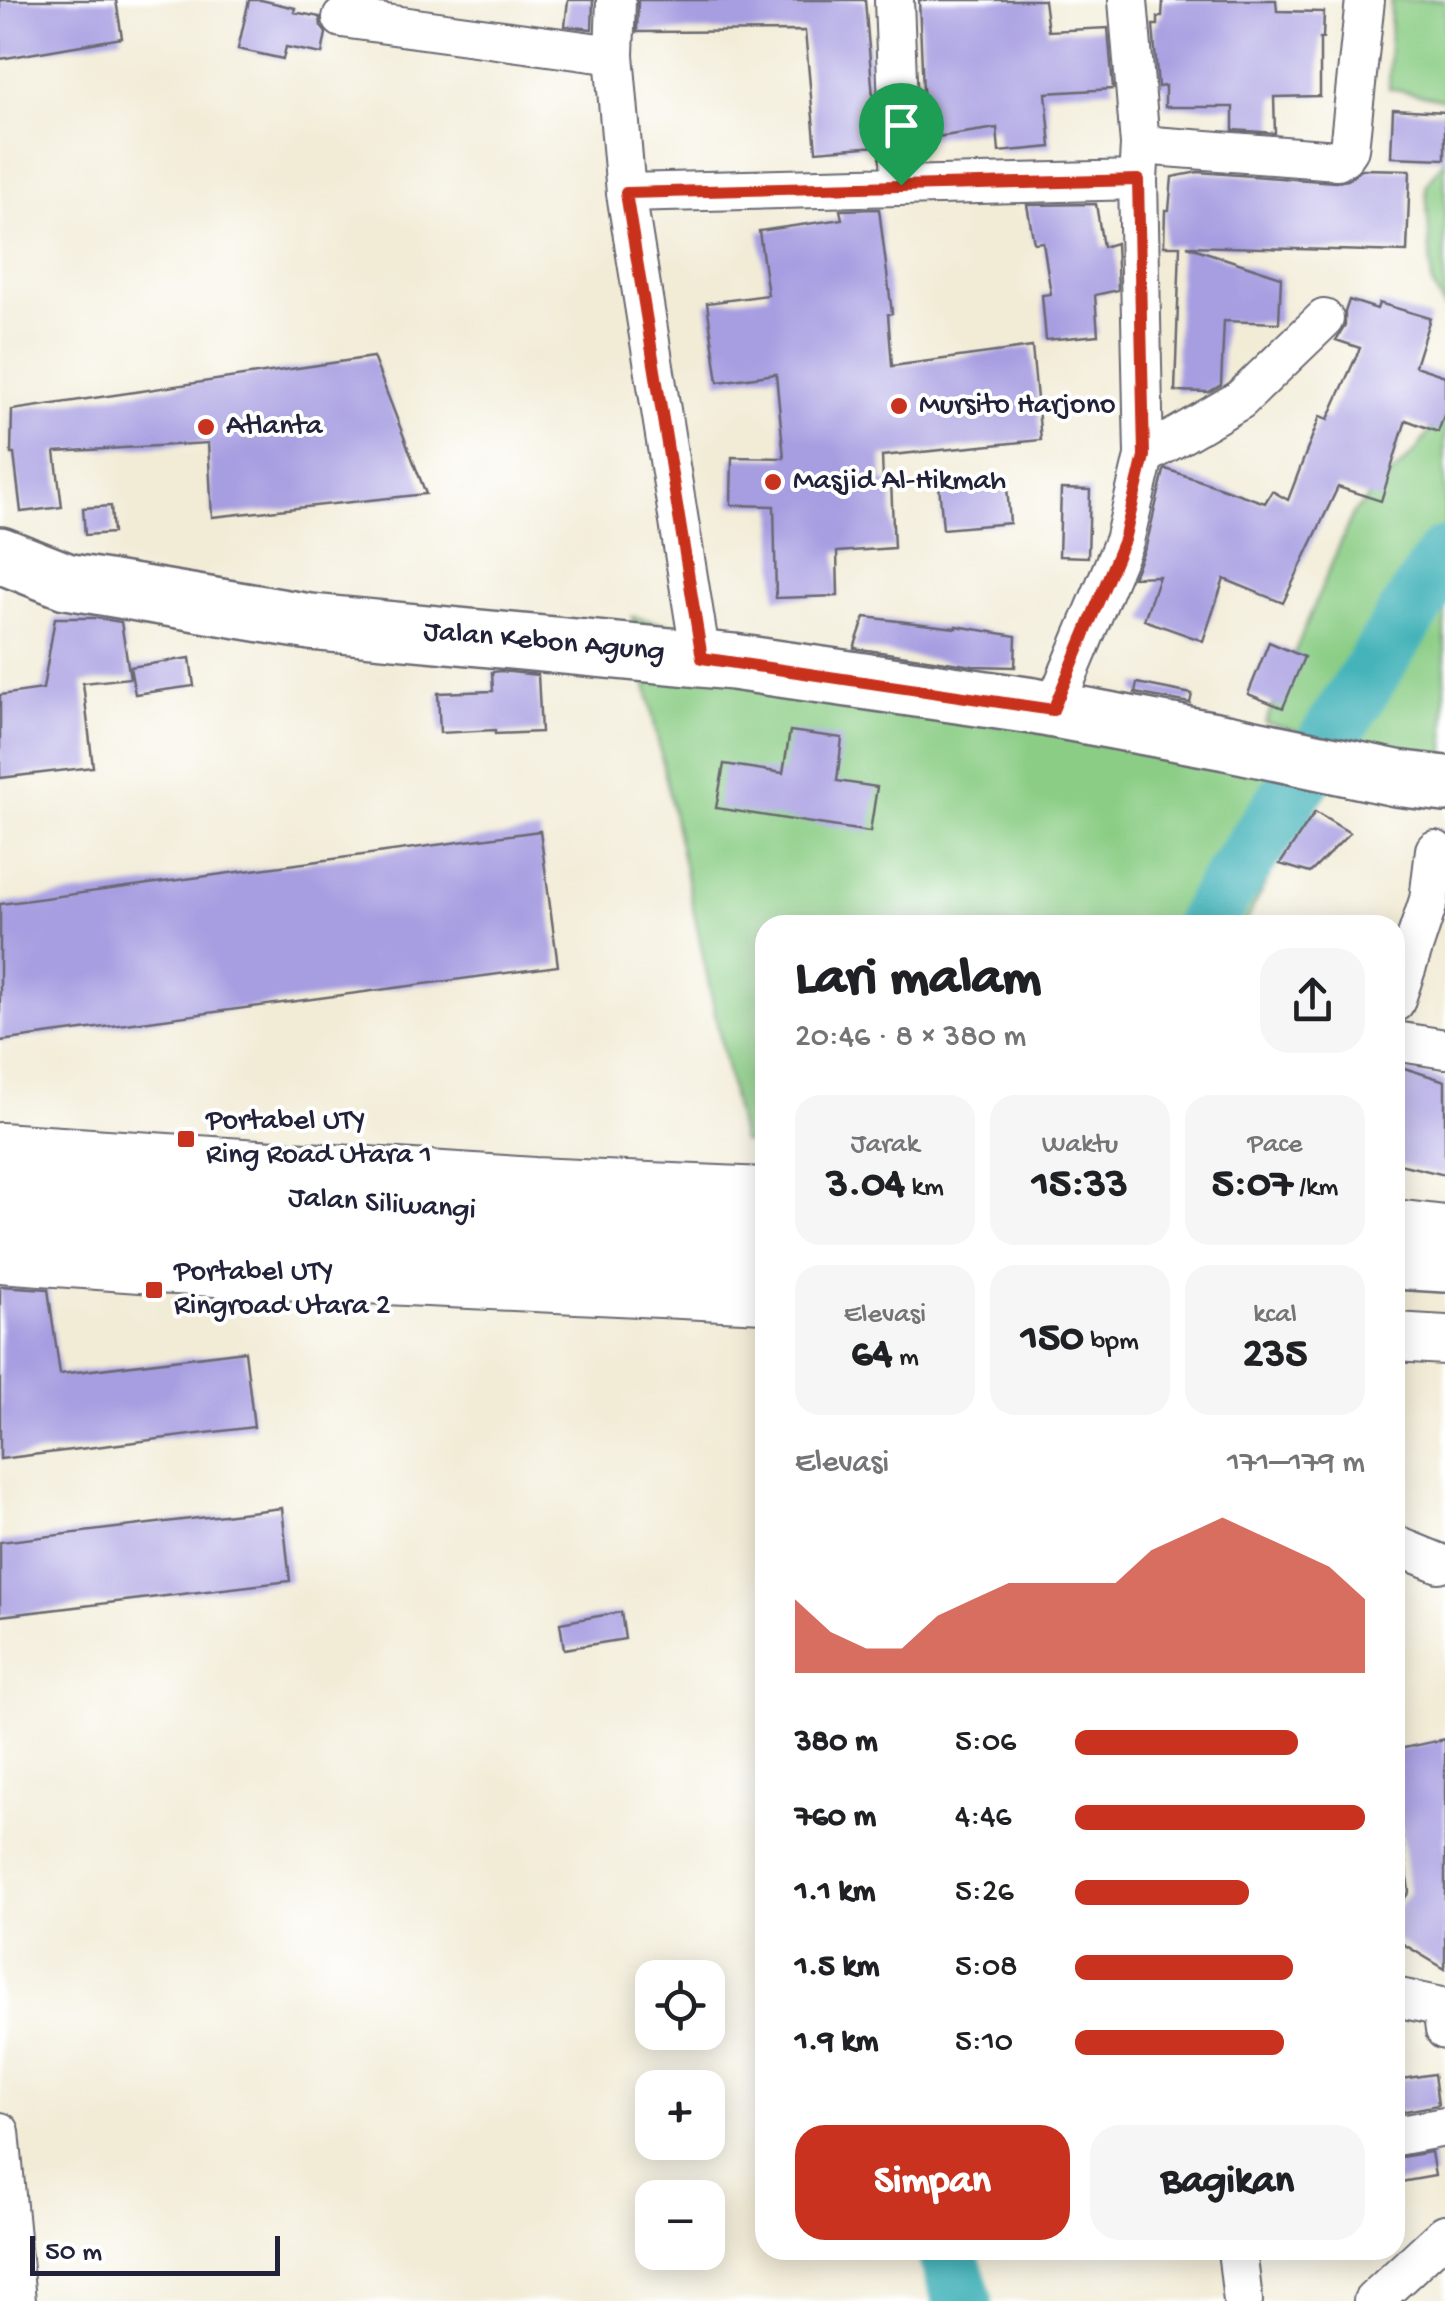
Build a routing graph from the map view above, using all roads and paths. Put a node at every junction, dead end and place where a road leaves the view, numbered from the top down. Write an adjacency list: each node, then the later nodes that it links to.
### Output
1 (616, 0): 7 (street)
2 (894, 0): 9 (street)
3 (1128, 0): 8 (street)
4 (1365, 0): 8 (street)
5 (383, 11): 6 (street); 7 (street)
6 (342, 18)
7 (614, 55): 10 (street)
8 (1139, 162): 9 (street); 12 (street)
9 (901, 185): 10 (street)
10 (626, 193): 14 (street)
11 (1324, 319): 12 (street)
12 (1144, 456): 15 (street)
13 (0, 555): 14 (main road, Jalan Kebon Agung)
14 (702, 658): 15 (main road, Jalan Kebon Agung)
15 (1053, 710): 16 (main road, Jalan Kebon Agung)
16 (1420, 781)
17 (1434, 850): 18 (street)
18 (1405, 972)
19 (1405, 1043): 20 (street)
20 (1445, 1049)
21 (0, 1147): 23 (street)
22 (0, 1177): 23 (main road, Jalan Siliwangi)
23 (533, 1199): 29 (main road, Jalan Siliwangi)
24 (755, 1199): 29 (street)
25 (0, 1219): 30 (main road, Jalan Siliwangi)
26 (1405, 1225): 28 (street)
27 (755, 1229): 29 (main road, Jalan Siliwangi)
28 (1445, 1230)
29 (691, 1242): 32 (main road, Jalan Siliwangi); 34 (main road, Jalan Siliwangi); 36 (street); 37 (street)
30 (438, 1250): 32 (main road, Jalan Siliwangi); 36 (main road)
31 (0, 1258): 36 (street)
32 (594, 1258): 36 (main road)
33 (1405, 1262): 35 (main road)
34 (755, 1263)
35 (1445, 1264)
36 (507, 1286)
37 (755, 1290)
38 (1405, 1292): 39 (main road)
39 (1445, 1294)
40 (1405, 1338): 41 (street)
41 (1445, 1340)
42 (1405, 1550): 43 (street)
43 (1443, 1571)
44 (1405, 2001): 45 (street)
45 (1444, 2015)
46 (1445, 2127): 48 (street)
47 (0, 2132): 51 (street)
48 (1405, 2134)
49 (1445, 2234): 53 (street)
50 (1239, 2260): 52 (street)
51 (16, 2301)
52 (1244, 2301)
53 (1373, 2301)

